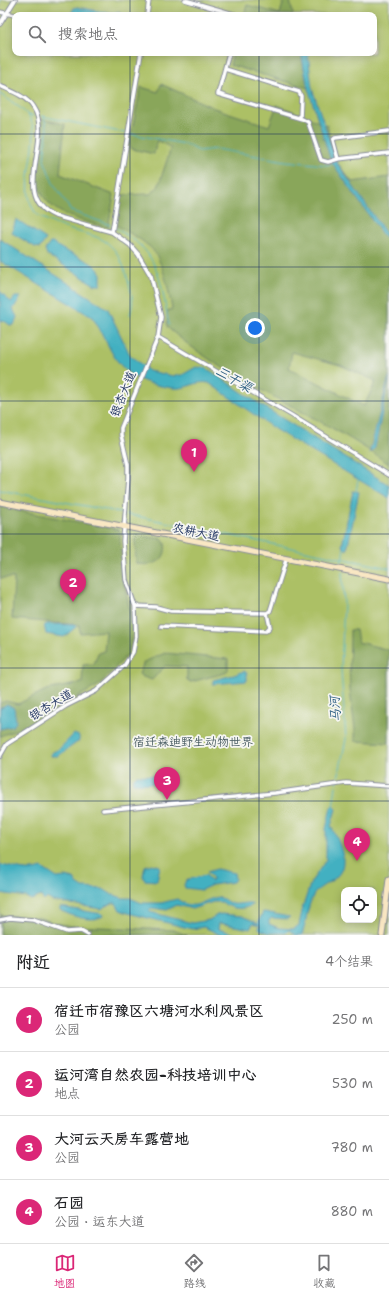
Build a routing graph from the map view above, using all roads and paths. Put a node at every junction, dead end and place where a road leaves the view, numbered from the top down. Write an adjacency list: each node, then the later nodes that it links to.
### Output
1 (15, 0): 7 (street)
2 (149, 0): 5 (street)
3 (185, 0): 6 (street)
4 (0, 12): 7 (street)
5 (147, 12)
6 (227, 12)
7 (6, 13): 8 (street); 9 (street)
8 (12, 14)
9 (0, 24)
10 (141, 56): 18 (street)
11 (228, 56): 12 (street)
12 (225, 68): 14 (street); 14 (street)
13 (0, 86): 18 (street, 银杏大道)
14 (300, 118): 17 (street)
15 (389, 131): 17 (street)
16 (389, 153): 17 (street)
17 (338, 159)
18 (112, 232): 19 (street, 银杏大道)
19 (158, 337): 20 (street); 22 (street, 银杏大道)
20 (389, 475)
21 (0, 502): 22 (street, 农耕大道)
22 (124, 528): 23 (street, 农耕大道); 25 (street, 银杏大道)
23 (286, 560): 24 (street, 农耕大道); 26 (street)
24 (389, 580)
25 (135, 606): 26 (street); 28 (street, 银杏大道)
26 (267, 613): 27 (street)
27 (161, 626)
28 (0, 756)
29 (389, 786): 30 (street)
30 (103, 810)
31 (389, 879): 34 (street)
32 (0, 920): 33 (street)
33 (88, 935)
34 (382, 935)

